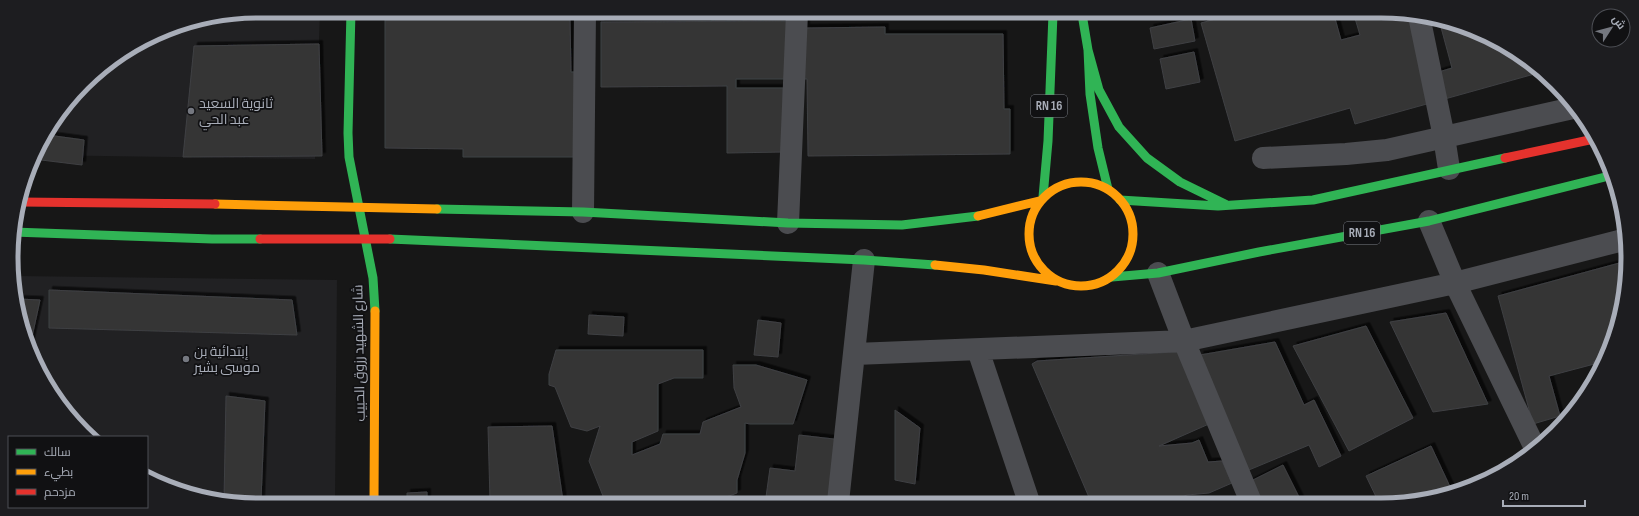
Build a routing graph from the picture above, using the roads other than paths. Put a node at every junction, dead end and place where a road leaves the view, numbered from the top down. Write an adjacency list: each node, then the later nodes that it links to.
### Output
1 (351, 18): 18 (main road, شارع الشهيد رزوق الحبيب)
2 (585, 18): 20 (street)
3 (797, 18): 22 (street)
4 (1054, 18): 15 (main road, RN 16)
5 (1083, 18): 7 (main road)
6 (1419, 21): 9 (street)
7 (1088, 50): 14 (main road); 19 (main road)
8 (1569, 109): 9 (street)
9 (1444, 137): 11 (street); 12 (street)
10 (1590, 140): 12 (main road)
11 (1263, 158)
12 (1449, 170): 19 (main road)
13 (1607, 177): 21 (main road, RN 16)
14 (1108, 189): 15 (main road); 16 (main road)
15 (1041, 199): 22 (main road); 29 (main road)
16 (1120, 200): 19 (main road); 28 (main road)
17 (25, 202): 18 (main road)
18 (358, 206): 20 (main road); 24 (main road, شارع الشهيد رزوق الحبيب)
19 (1229, 206)
20 (583, 212): 22 (main road)
21 (1429, 221): 27 (main road, RN 16); 30 (street)
22 (788, 223)
23 (20, 232): 24 (main road)
24 (366, 238): 26 (main road); 35 (main road, شارع الشهيد رزوق الحبيب)
25 (1620, 241): 30 (street)
26 (864, 260): 29 (main road); 33 (street)
27 (1158, 273): 28 (main road, RN 16); 31 (street)
28 (1112, 277): 29 (main road)
29 (1056, 281)
30 (1455, 283): 31 (street); 34 (street)
31 (1184, 342): 32 (street); 38 (street)
32 (978, 350): 33 (street); 37 (street)
33 (854, 354): 36 (street)
34 (1533, 443)
35 (374, 498)
36 (838, 498)
37 (1028, 498)
38 (1249, 498)

